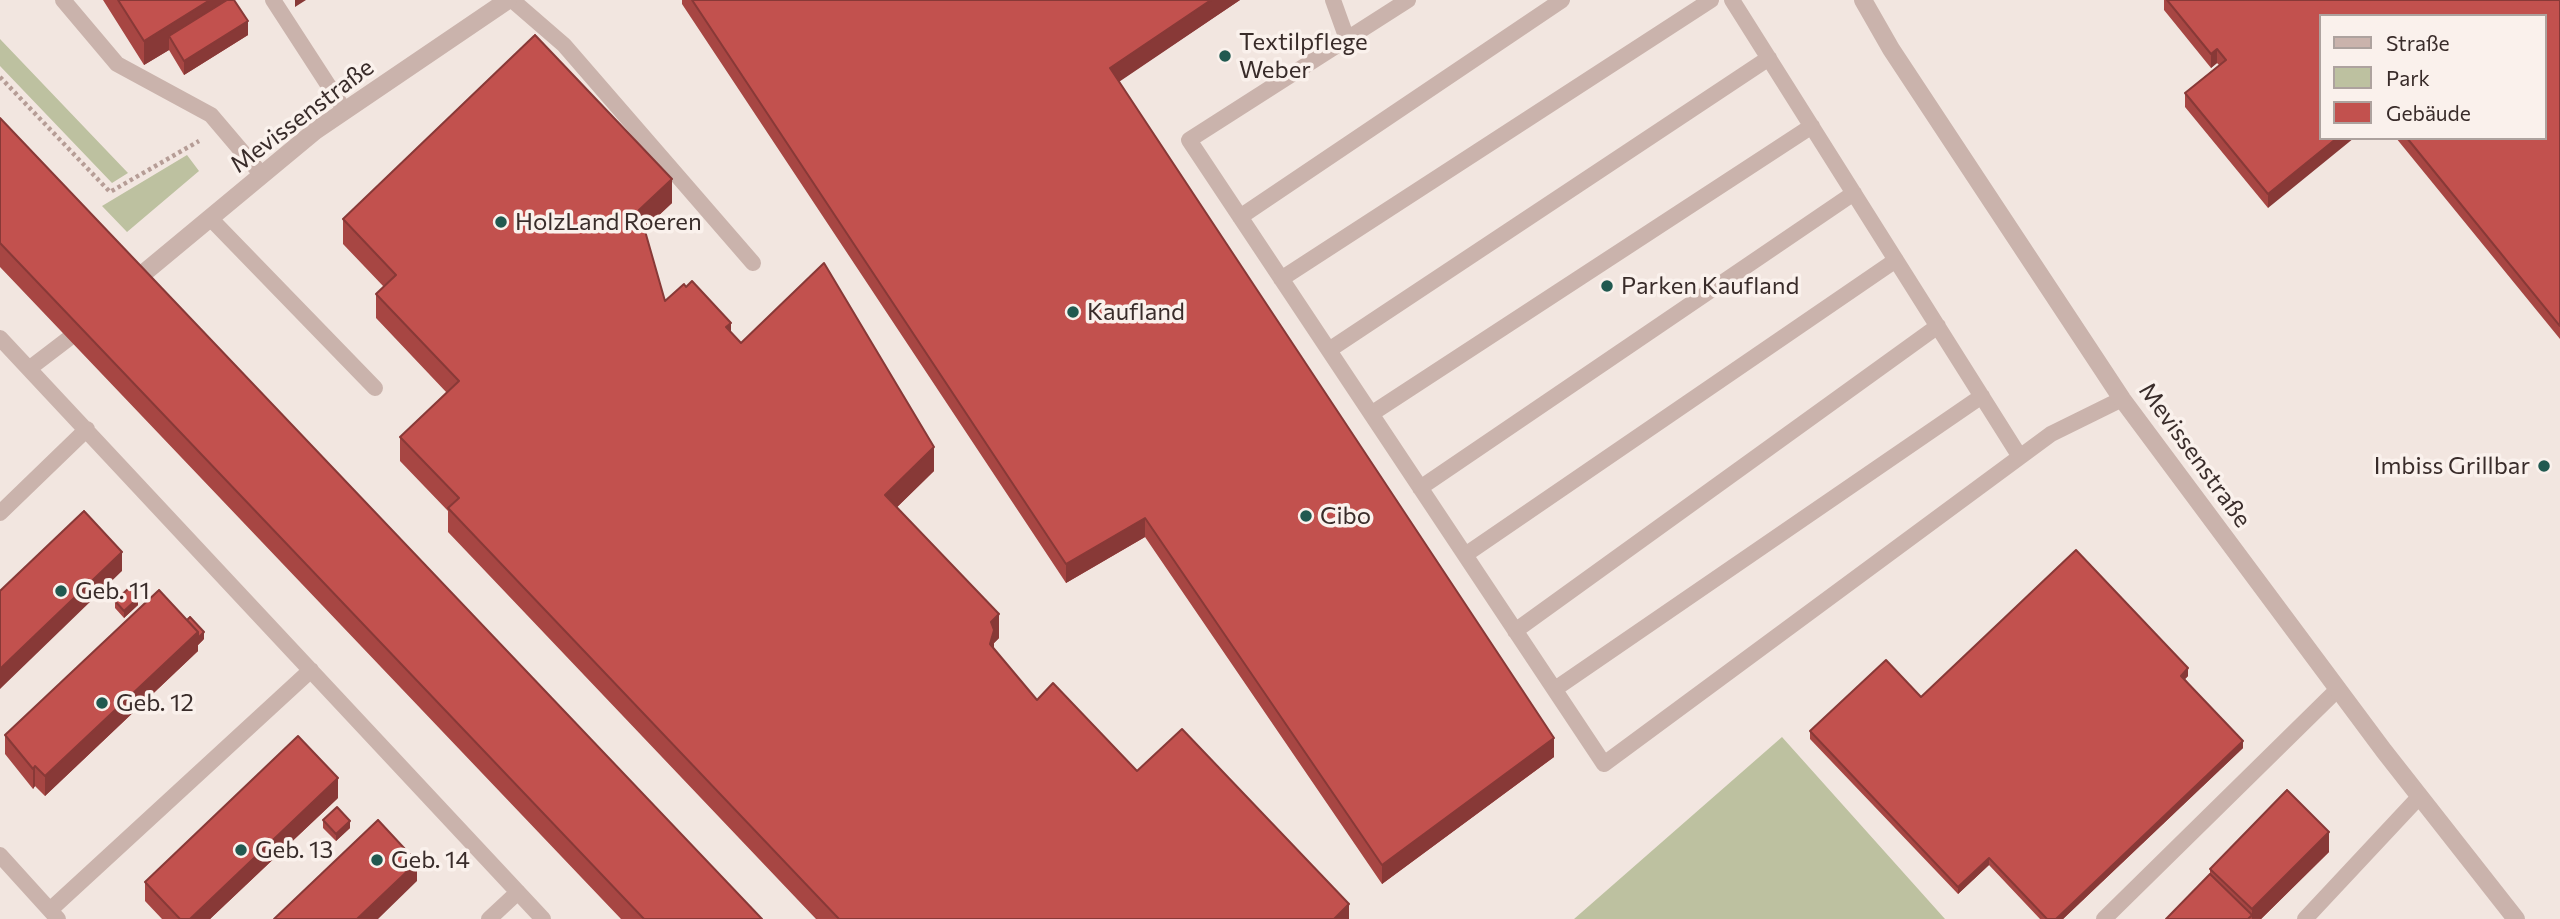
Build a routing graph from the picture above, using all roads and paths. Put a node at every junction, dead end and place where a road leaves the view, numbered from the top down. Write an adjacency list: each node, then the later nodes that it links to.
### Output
1 (63, 0): 14 (lane)
2 (273, 0): 13 (lane)
3 (510, 0): 13 (street, Mevissenstraße); 21 (lane)
4 (1332, 0): 10 (lane)
5 (1408, 0): 10 (lane)
6 (1562, 0): 18 (lane)
7 (1711, 0): 22 (lane)
8 (1732, 0): 11 (lane)
9 (1863, 0): 31 (street, Mevissenstraße)
10 (1347, 39): 18 (lane)
11 (1769, 58): 15 (lane); 27 (lane)
12 (0, 77): 14 (path)
13 (345, 111): 16 (street, Mevissenstraße)
14 (222, 127): 16 (lane)
15 (1812, 127): 17 (lane); 32 (lane)
16 (262, 175): 19 (street, Mevissenstraße)
17 (1854, 193): 20 (lane); 35 (lane)
18 (1240, 217): 22 (lane)
19 (210, 218): 23 (street, Mevissenstraße); 29 (lane)
20 (1896, 260): 24 (lane); 37 (lane)
21 (753, 263)
22 (1281, 279): 27 (lane)
23 (133, 282)
24 (1938, 326): 30 (lane); 38 (lane)
25 (0, 338): 28 (lane)
26 (68, 339): 28 (lane)
27 (1329, 351): 32 (lane)
28 (30, 368): 33 (lane)
29 (375, 388)
30 (1982, 396): 34 (lane); 40 (lane)
31 (2122, 399): 34 (lane); 41 (street, Mevissenstraße)
32 (1371, 414): 35 (lane)
33 (87, 429): 36 (lane); 39 (lane)
34 (2020, 457): 40 (lane)
35 (1420, 488): 37 (lane)
36 (0, 513)
37 (1465, 555): 38 (lane)
38 (1516, 631): 40 (lane)
39 (311, 670): 44 (lane); 45 (lane)
40 (1555, 689)
41 (2338, 689): 42 (street, Mevissenstraße); 48 (lane)
42 (2420, 796): 49 (lane); 50 (street, Mevissenstraße)
43 (0, 855): 45 (lane)
44 (518, 892): 46 (lane); 47 (lane)
45 (54, 914)
46 (489, 919)
47 (543, 919)
48 (2104, 919)
49 (2305, 919)
50 (2516, 919)

